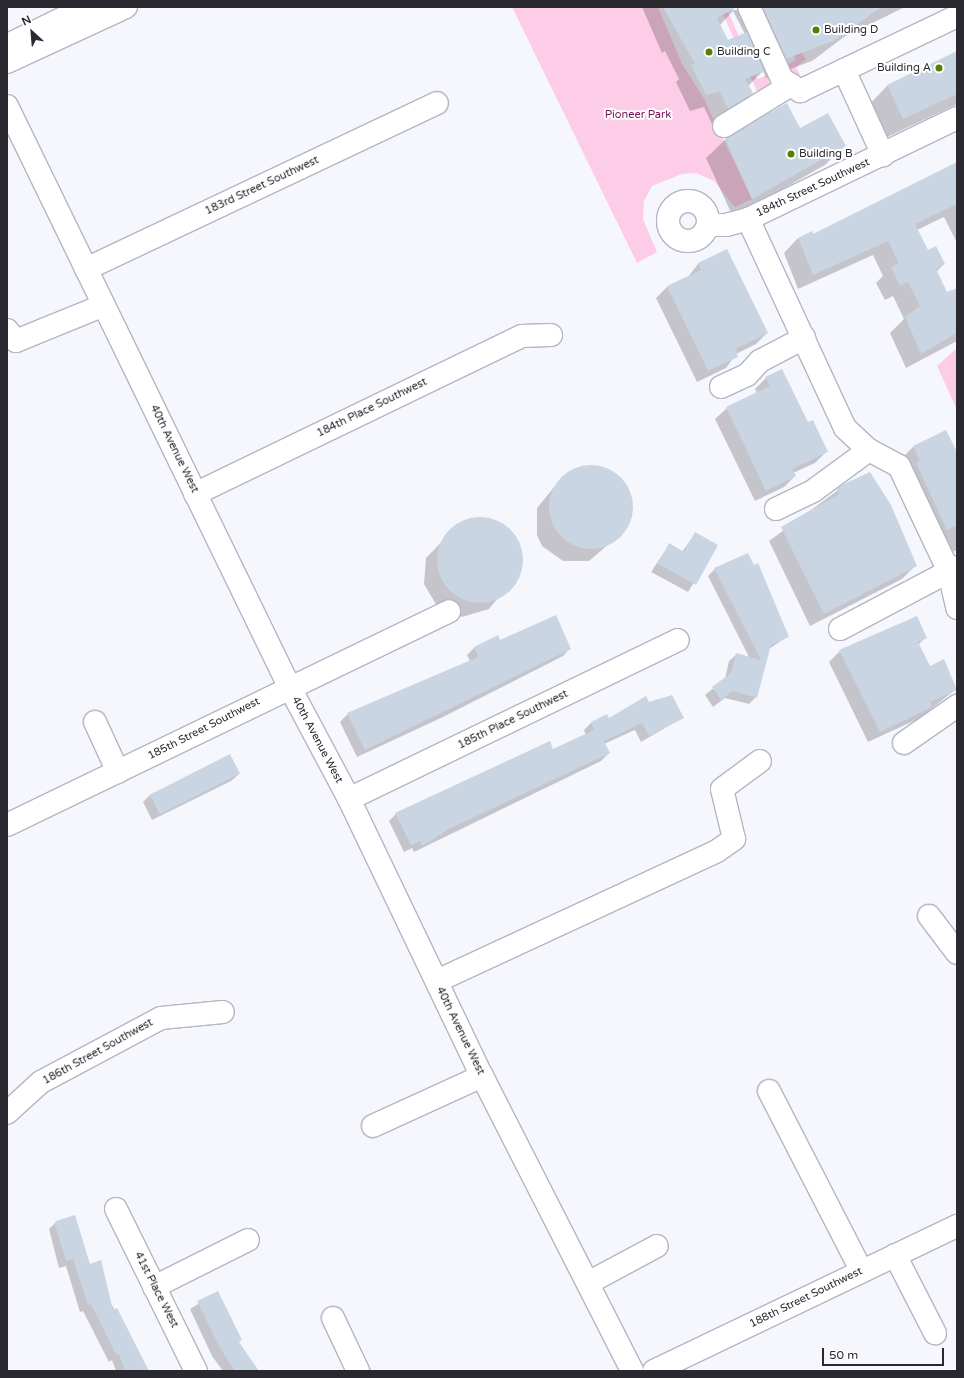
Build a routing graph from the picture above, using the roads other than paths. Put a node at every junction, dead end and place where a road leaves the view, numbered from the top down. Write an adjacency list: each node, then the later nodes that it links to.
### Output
1 (86, 7): 5 (street)
2 (126, 7): 6 (street)
3 (749, 7): 8 (street)
4 (957, 16): 7 (street)
5 (7, 45)
6 (7, 62)
7 (844, 70): 8 (street); 13 (street)
8 (791, 85): 12 (street)
9 (437, 103): 16 (street, 183rd Street Southwest)
10 (7, 106): 16 (street, 40th Avenue West)
11 (957, 118): 13 (street, 184th Street Southwest)
12 (724, 126)
13 (883, 155): 14 (street, 184th Street Southwest)
14 (748, 219): 15 (street, 184th Street Southwest); 20 (street)
15 (708, 225)
16 (86, 269): 17 (street, 40th Avenue West)
17 (104, 305): 18 (street); 23 (street, 40th Avenue West)
18 (7, 330)
19 (551, 335): 23 (street, 184th Place Southwest)
20 (804, 338): 21 (street); 22 (street)
21 (721, 387)
22 (869, 450): 24 (street); 25 (street)
23 (195, 494): 30 (street, 40th Avenue West)
24 (776, 509)
25 (953, 570): 26 (street); 28 (street)
26 (957, 608)
27 (449, 610): 30 (street, 185th Street Southwest)
28 (840, 629)
29 (678, 640): 36 (street, 185th Place Southwest)
30 (289, 686): 35 (street, 185th Street Southwest); 36 (street, 40th Avenue West)
31 (957, 706): 33 (street)
32 (96, 722): 35 (street)
33 (904, 743)
34 (760, 761): 40 (street)
35 (118, 772): 37 (street, 185th Street Southwest)
36 (349, 799): 40 (street, 40th Avenue West)
37 (7, 825)
38 (930, 916): 39 (street)
39 (957, 953)
40 (437, 981): 42 (street, 40th Avenue West)
41 (223, 1012): 44 (street, 186th Street Southwest)
42 (482, 1076): 45 (street); 52 (street, 40th Avenue West)
43 (770, 1090): 51 (street)
44 (7, 1113)
45 (373, 1126)
46 (116, 1209): 53 (street, 41st Place West)
47 (957, 1226): 50 (street, 188th Street Southwest)
48 (248, 1240): 53 (street)
49 (657, 1246): 52 (street)
50 (895, 1255): 51 (street, 188th Street Southwest); 55 (street)
51 (862, 1272): 59 (street, 188th Street Southwest)
52 (588, 1284): 58 (street, 40th Avenue West)
53 (154, 1287): 56 (street, 41st Place West)
54 (333, 1318): 57 (street)
55 (935, 1333)
56 (196, 1371)
57 (358, 1371)
58 (632, 1371)
59 (654, 1371)

